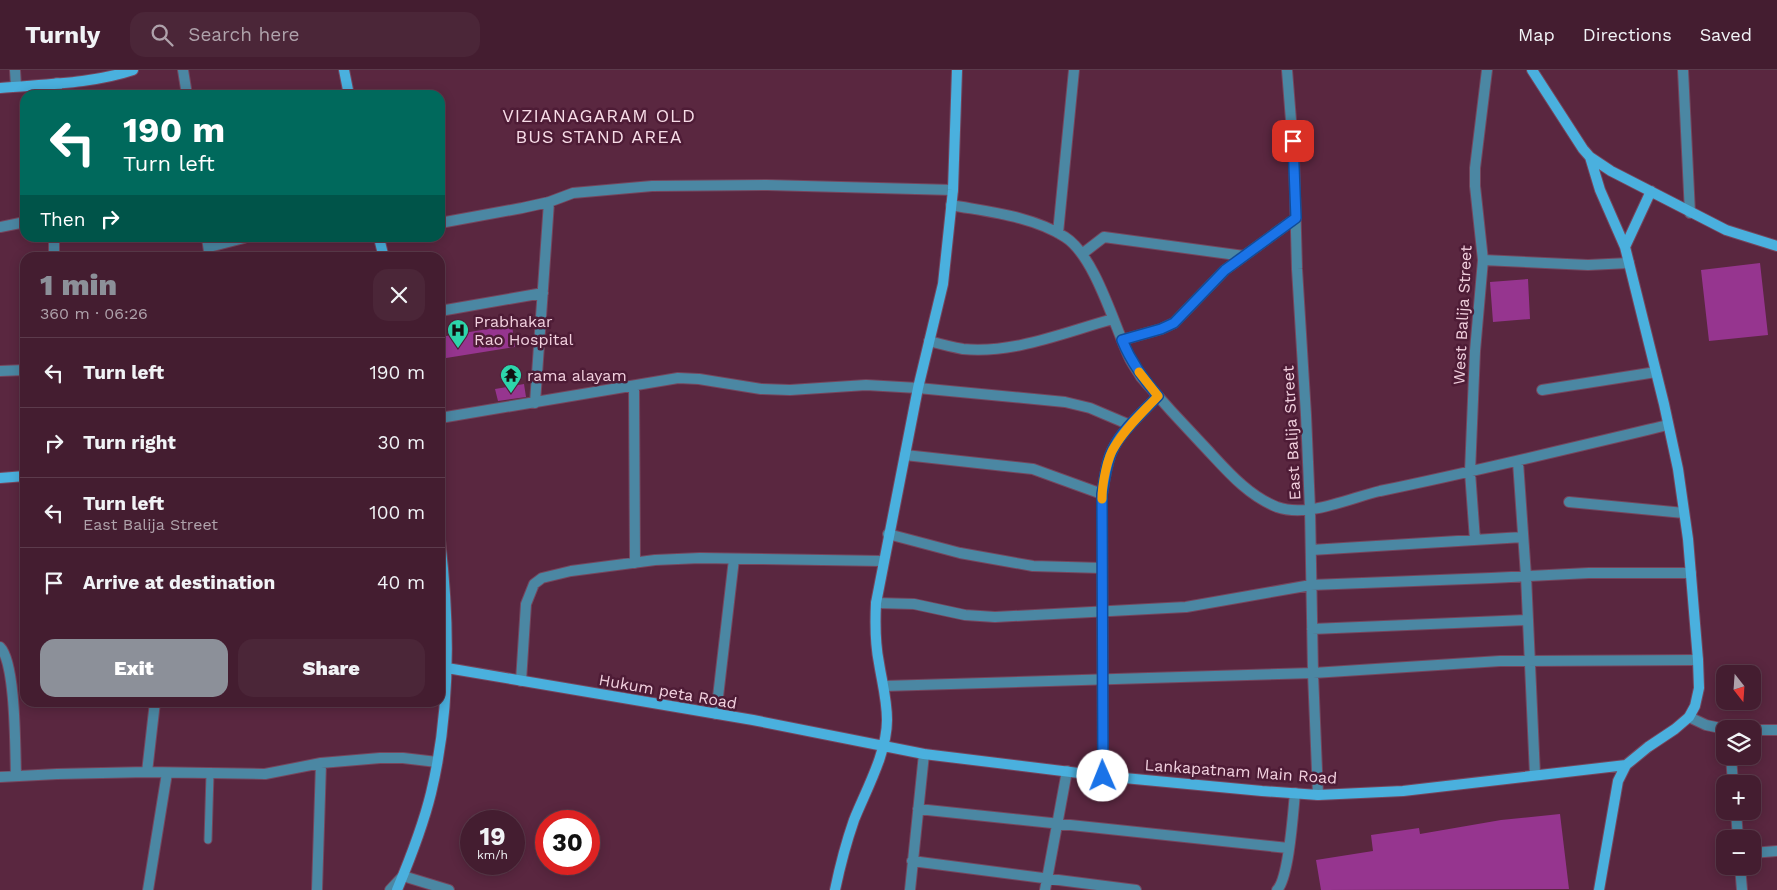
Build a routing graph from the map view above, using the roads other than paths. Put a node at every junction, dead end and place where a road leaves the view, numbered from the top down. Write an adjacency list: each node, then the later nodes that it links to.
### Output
1 (15, 70): 12 (street)
2 (133, 70): 11 (street)
3 (183, 70): 15 (street)
4 (344, 70): 16 (street)
5 (957, 70): 18 (street)
6 (1074, 70): 27 (street)
7 (1287, 70): 23 (street, East Balija Street)
8 (1487, 70): 32 (street, West Balija Street)
9 (1532, 70): 17 (street)
10 (1683, 70): 22 (street)
11 (58, 83): 12 (street); 14 (street)
12 (16, 86): 13 (street)
13 (0, 88)
14 (57, 90)
15 (186, 90)
16 (348, 90)
17 (1590, 156): 19 (street); 29 (street)
18 (953, 190): 20 (street); 21 (street)
19 (1651, 191): 22 (street); 29 (street)
20 (549, 202): 24 (street); 34 (street)
21 (951, 205): 27 (street); 38 (street)
22 (1690, 213): 28 (street)
23 (1296, 218): 31 (street); 57 (street, East Balija Street)
24 (445, 222)
25 (20, 223): 26 (street)
26 (0, 227)
27 (1058, 233): 30 (street)
28 (1777, 246)
29 (1625, 247): 33 (street)
30 (1082, 254): 31 (street); 36 (street)
31 (1244, 256): 37 (street)
32 (1483, 260): 33 (street); 52 (street, West Balija Street)
33 (1629, 262): 41 (street)
34 (543, 293): 35 (street); 46 (street)
35 (445, 310)
36 (1113, 318): 37 (street); 38 (street)
37 (1122, 340): 45 (street)
38 (929, 341): 43 (street)
39 (20, 370): 40 (street)
40 (0, 371)
41 (1656, 372): 44 (street); 49 (street)
42 (634, 386): 43 (street); 46 (street); 65 (street)
43 (918, 388): 48 (street); 50 (street)
44 (1542, 390)
45 (1158, 396): 48 (street); 57 (street)
46 (535, 403): 47 (street)
47 (445, 417)
48 (1130, 425): 55 (street)
49 (1668, 425): 51 (street); 58 (street)
50 (905, 455): 55 (street); 59 (street)
51 (1518, 462): 52 (street); 60 (street)
52 (1470, 472): 57 (street); 61 (street, West Balija Street)
53 (20, 476): 54 (street)
54 (0, 478)
55 (1102, 494): 66 (street)
56 (1570, 502): 58 (street)
57 (1310, 510): 62 (street, East Balija Street)
58 (1684, 513): 67 (street)
59 (888, 534): 64 (street); 66 (street)
60 (1523, 537): 61 (street); 68 (street)
61 (1475, 540): 62 (street)
62 (1310, 550): 69 (street, East Balija Street)
63 (734, 559): 64 (street); 65 (street); 86 (street)
64 (883, 561): 71 (street)
65 (635, 563): 81 (street)
66 (1102, 568): 72 (street)
67 (1691, 573): 68 (street); 76 (street)
68 (1526, 576): 69 (street); 73 (street)
69 (1311, 585): 72 (street); 74 (street, East Balija Street)
70 (445, 595): 78 (street)
71 (876, 603): 72 (street); 82 (street)
72 (1102, 612): 80 (street)
73 (1528, 620): 74 (street); 77 (street)
74 (1312, 629): 79 (street, East Balija Street)
75 (0, 647): 101 (street)
76 (1698, 660): 77 (street); 87 (street)
77 (1529, 661): 79 (street); 100 (street)
78 (447, 668): 81 (street, Hukum peta Road); 83 (street)
79 (1313, 673): 80 (street); 105 (street, East Balija Street)
80 (1102, 680): 82 (street); 102 (street)
81 (521, 681): 86 (street, Hukum peta Road)
82 (884, 686): 91 (street)
83 (445, 698)
84 (154, 707): 97 (street)
85 (444, 707): 94 (street)
86 (716, 714): 91 (street, Hukum peta Road)
87 (1689, 717): 88 (street); 95 (street)
88 (1716, 727)
89 (1761, 730): 90 (street)
90 (1777, 730)
91 (883, 746): 92 (street, Lankapatnam Main Road); 121 (street)
92 (924, 754): 96 (street, Lankapatnam Main Road); 106 (street)
93 (321, 762): 94 (street); 99 (street); 117 (street)
94 (437, 762): 114 (street)
95 (1626, 765): 100 (street, Lankapatnam Main Road); 126 (street)
96 (1067, 771): 102 (street, Lankapatnam Main Road); 107 (street)
97 (147, 772): 98 (street); 101 (street)
98 (166, 773): 99 (street); 116 (street)
99 (210, 774): 108 (lane)
100 (1535, 775): 105 (street, Lankapatnam Main Road)
101 (16, 776): 103 (street)
102 (1103, 776): 104 (street, Lankapatnam Main Road)
103 (0, 778)
104 (1295, 793): 105 (street, Lankapatnam Main Road); 109 (street)
105 (1318, 795)
106 (918, 809): 107 (street); 112 (street)
107 (1057, 824): 109 (street); 115 (street)
108 (208, 840)
109 (1288, 848): 125 (street)
110 (1777, 851): 111 (street)
111 (1761, 852)
112 (912, 861): 115 (street); 122 (street)
113 (1741, 875): 127 (street)
114 (403, 876): 118 (street); 119 (street); 120 (street)
115 (1047, 879): 123 (street); 124 (street)
116 (148, 890)
117 (316, 890)
118 (390, 890)
119 (396, 890)
120 (449, 890)
121 (835, 890)
122 (910, 890)
123 (1045, 890)
124 (1136, 890)
125 (1277, 890)
126 (1599, 890)
127 (1742, 890)

